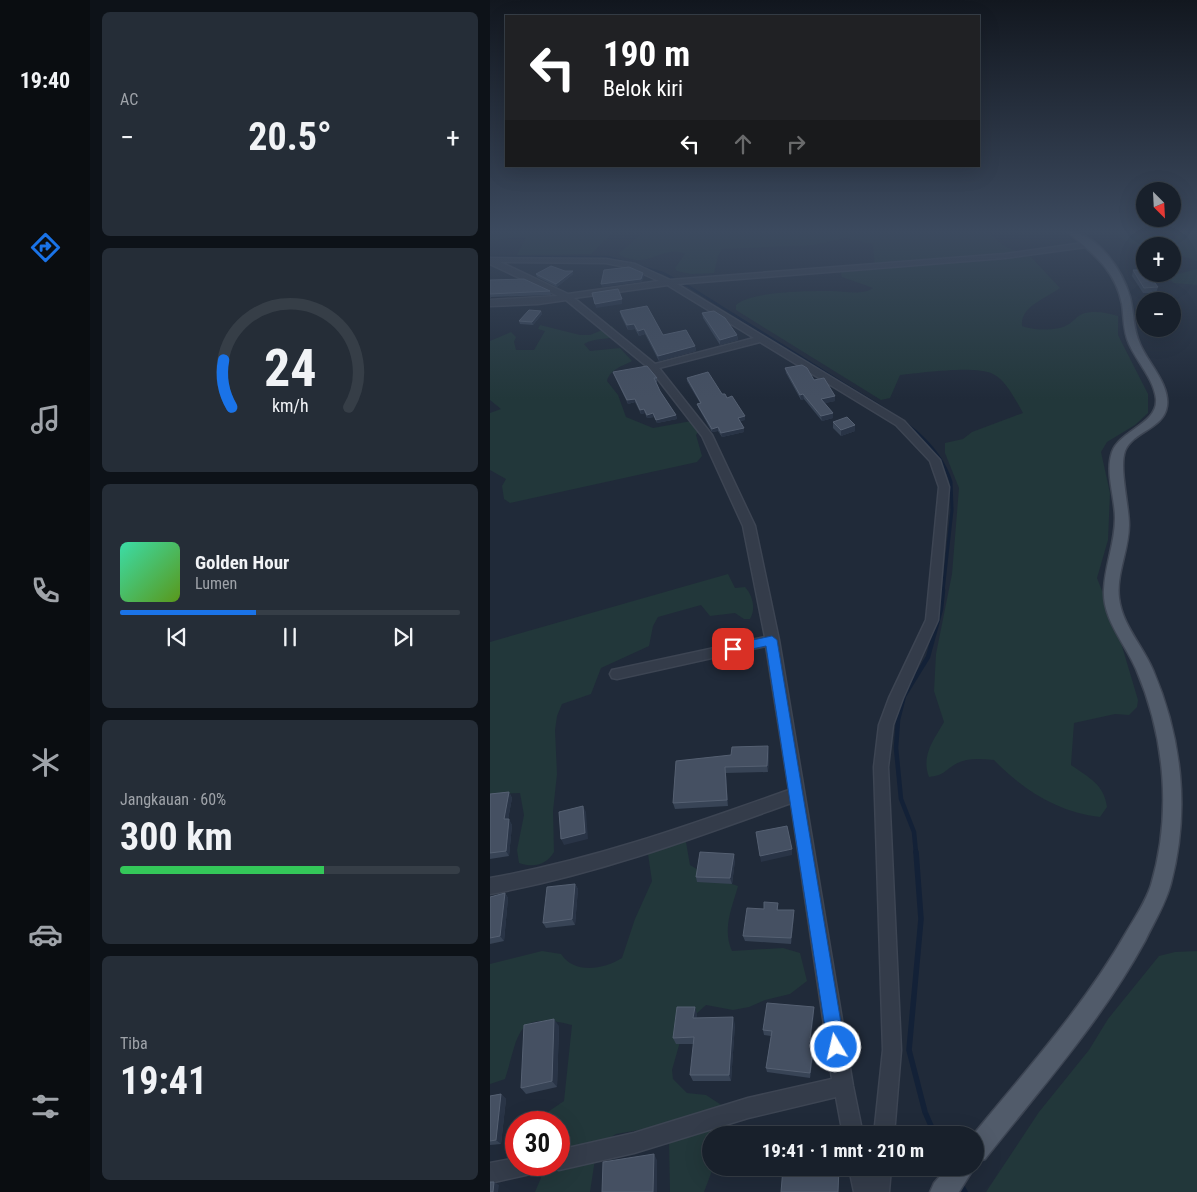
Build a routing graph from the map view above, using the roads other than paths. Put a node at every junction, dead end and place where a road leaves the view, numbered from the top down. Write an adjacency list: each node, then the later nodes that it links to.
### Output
1 (547, 288): 5 (street)
2 (642, 288): 5 (street)
3 (681, 288): 7 (street)
4 (1122, 288): 16 (main road)
5 (569, 298): 6 (street); 8 (street)
6 (490, 303)
7 (760, 339): 8 (street); 15 (street)
8 (653, 367): 9 (street)
9 (772, 640): 10 (street); 11 (street)
10 (616, 674)
11 (797, 794): 12 (street); 13 (street)
12 (490, 886)
13 (843, 1086): 14 (street); 17 (street)
14 (851, 1126)
15 (885, 1126)
16 (984, 1140)
17 (570, 1158)
18 (505, 1170): 19 (street)
19 (490, 1173)
20 (861, 1176): 23 (street)
21 (880, 1176): 24 (street)
22 (956, 1176): 25 (main road)
23 (864, 1192)
24 (879, 1192)
25 (943, 1192)

